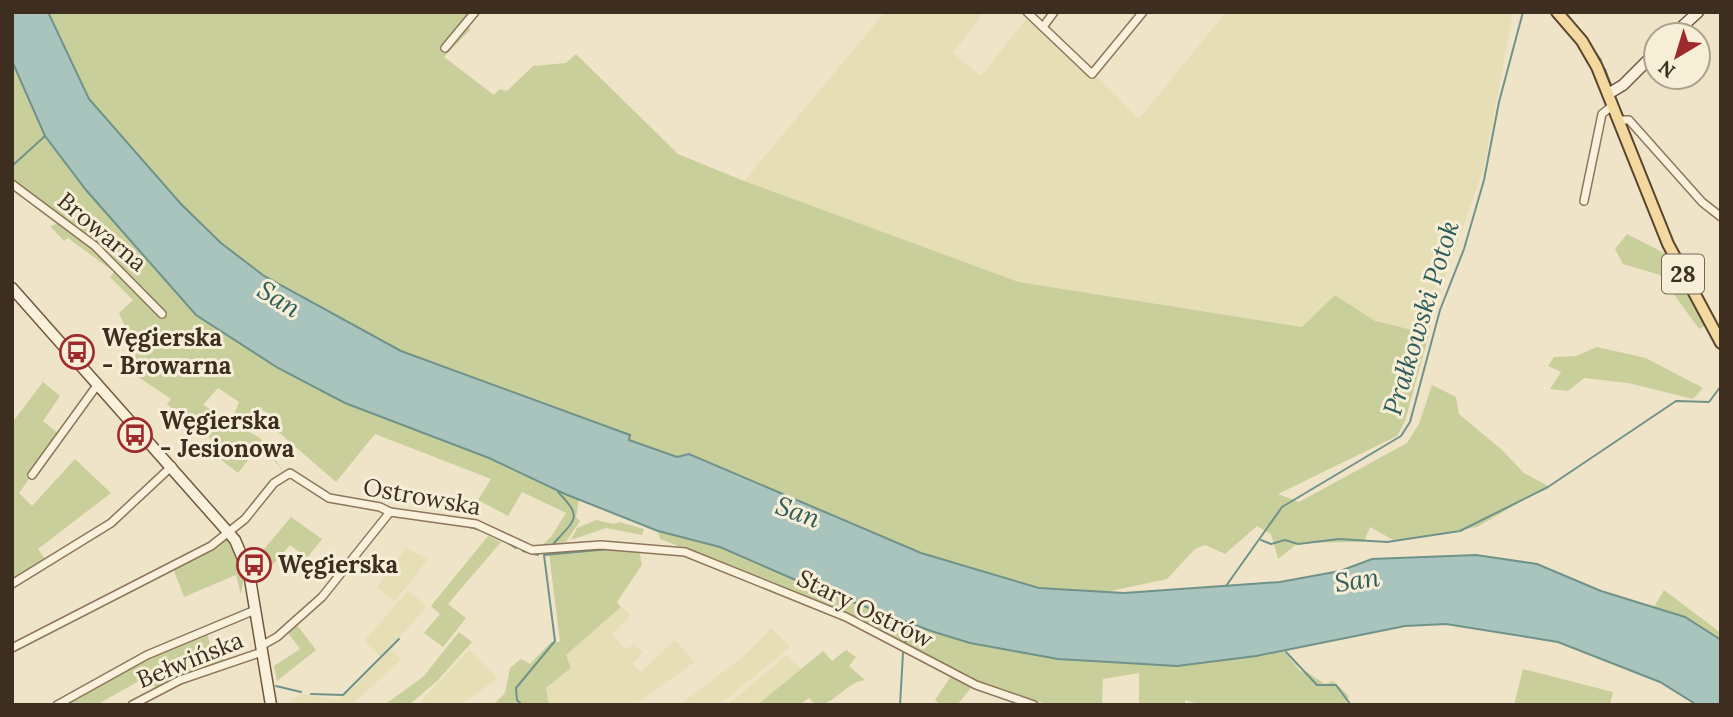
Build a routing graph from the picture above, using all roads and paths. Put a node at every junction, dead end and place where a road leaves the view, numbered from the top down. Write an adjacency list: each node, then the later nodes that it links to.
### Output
1 (475, 12): 7 (street)
2 (1027, 12): 6 (street)
3 (1055, 12): 6 (street)
4 (1143, 12): 6 (street)
5 (1557, 12): 9 (main road, 28)
6 (1043, 27)
7 (445, 48)
8 (1642, 66): 9 (main road)
9 (1610, 99): 10 (main road, 28); 12 (street)
10 (1618, 120): 13 (street); 16 (main road, 28)
11 (12, 184): 15 (street, Browarna)
12 (1584, 201)
13 (1721, 217)
14 (12, 288): 17 (main road)
15 (162, 314)
16 (1721, 343)
17 (98, 384): 18 (main road); 19 (street)
18 (172, 466): 21 (main road); 23 (street)
19 (32, 475)
20 (390, 512): 21 (street, Ostrowska); 22 (street, Ostrowska); 26 (street, Bełwińska)
21 (230, 532): 24 (main road); 25 (street)
22 (678, 550): 30 (street, Stary Ostrów)
23 (12, 584)
24 (255, 610): 26 (main road); 27 (street)
25 (12, 648)
26 (262, 649): 28 (street, Bełwińska); 29 (main road)
27 (57, 705)
28 (132, 705)
29 (271, 705)
30 (1034, 705)

